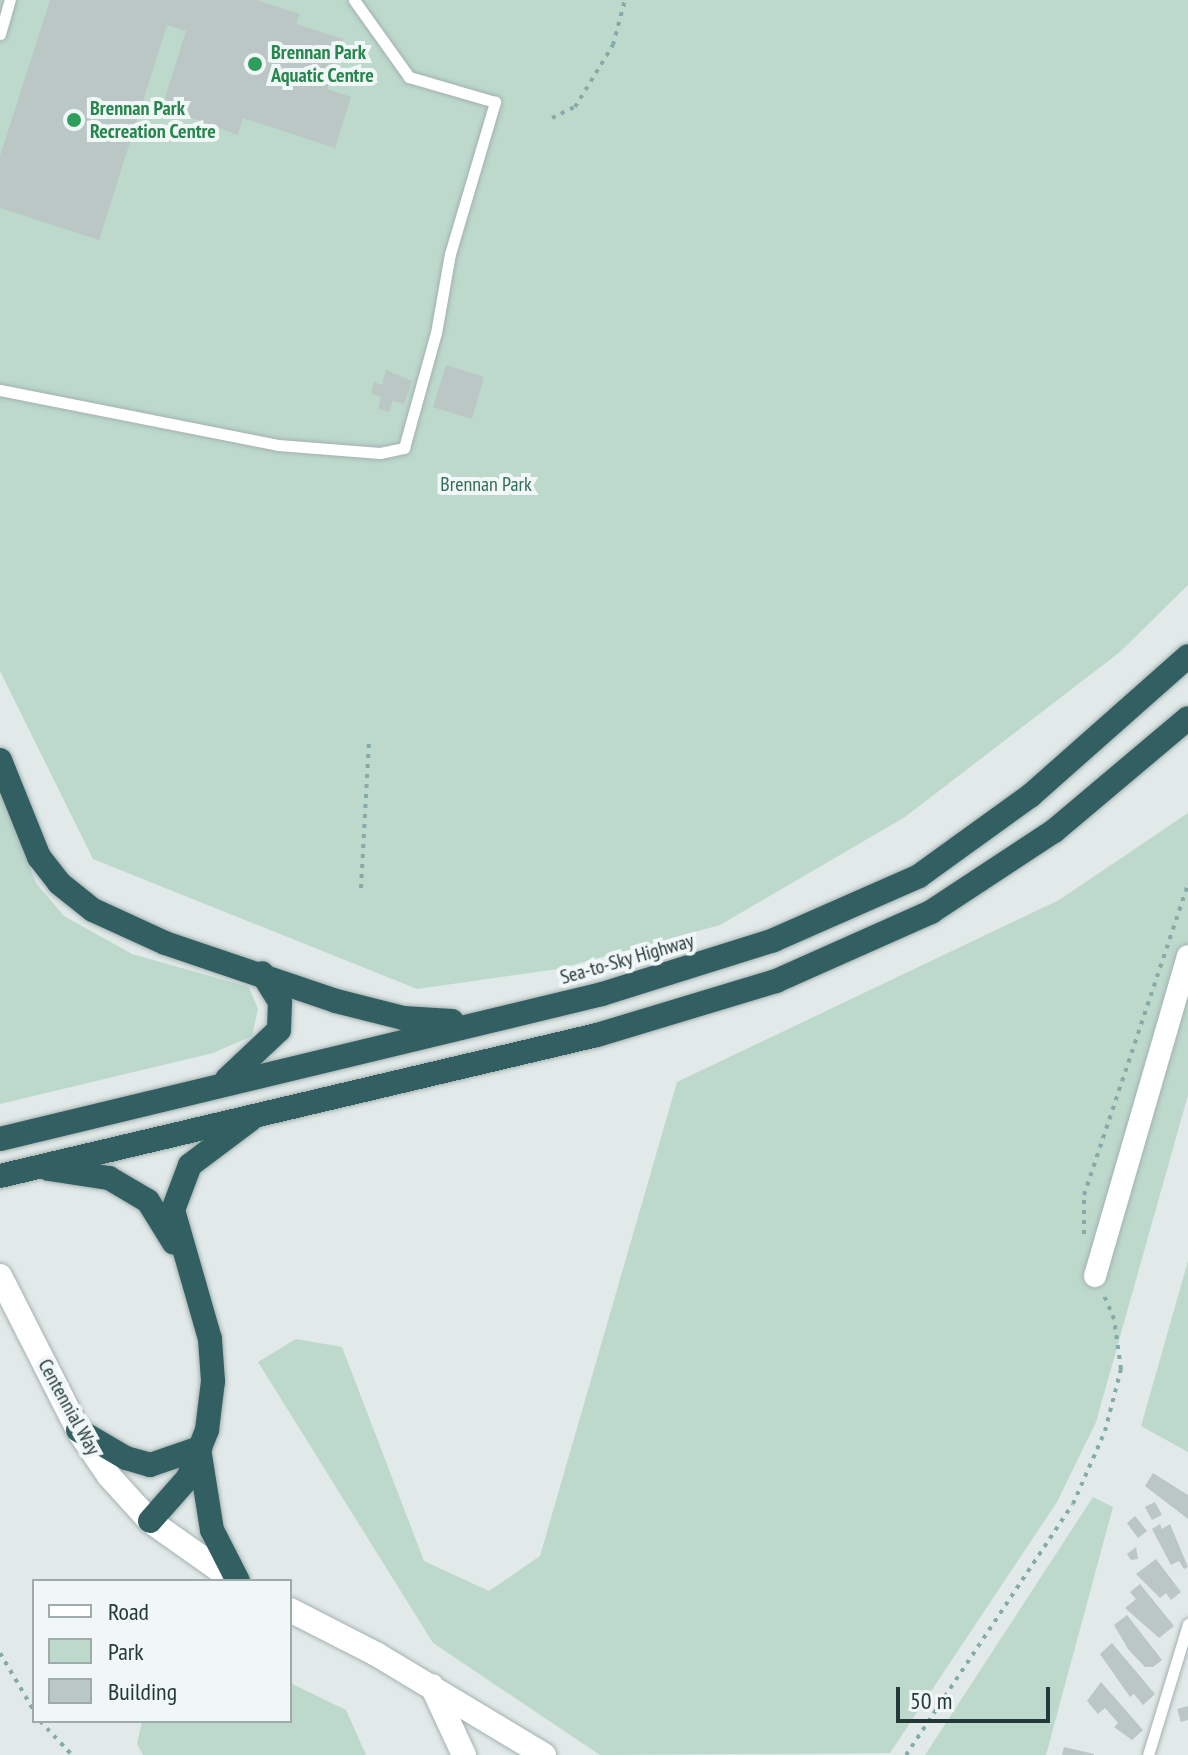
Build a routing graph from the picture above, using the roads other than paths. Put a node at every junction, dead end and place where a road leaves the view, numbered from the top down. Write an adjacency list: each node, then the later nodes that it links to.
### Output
1 (10, 0): 3 (lane)
2 (354, 0): 4 (lane)
3 (0, 34)
4 (0, 390)
5 (1188, 656): 10 (highway, Sea-to-Sky Highway)
6 (1188, 718): 12 (highway)
7 (0, 760): 9 (highway)
8 (1188, 956): 18 (street)
9 (262, 973): 10 (highway); 11 (highway)
10 (478, 1022): 11 (highway, Sea-to-Sky Highway)
11 (218, 1086): 13 (highway, Sea-to-Sky Highway)
12 (258, 1113): 14 (highway); 16 (highway)
13 (0, 1139)
14 (34, 1167): 15 (highway); 16 (highway)
15 (0, 1176)
16 (184, 1259): 20 (highway)
17 (0, 1276): 19 (street, Centennial Way)
18 (1095, 1276)
19 (78, 1430): 20 (highway); 21 (street, Centennial Way)
20 (200, 1448): 21 (highway); 23 (highway)
21 (150, 1521): 22 (street, Centennial Way)
22 (233, 1579)
23 (235, 1579)
24 (292, 1611): 26 (street)
25 (1188, 1624): 29 (lane)
26 (432, 1686): 27 (street); 28 (street)
27 (538, 1753)
28 (464, 1755)
29 (1148, 1755)

